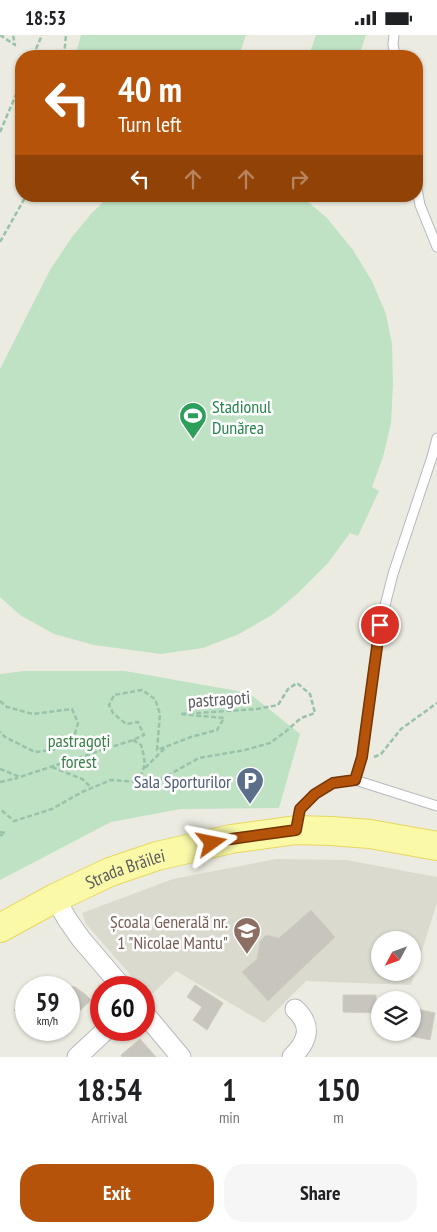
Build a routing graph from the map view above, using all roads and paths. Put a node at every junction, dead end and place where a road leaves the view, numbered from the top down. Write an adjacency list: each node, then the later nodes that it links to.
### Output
1 (0, 35): 2 (path)
2 (13, 35)
3 (42, 35): 6 (path)
4 (66, 35): 7 (path)
5 (394, 35): 8 (lane)
6 (36, 50)
7 (65, 50)
8 (394, 50)
9 (15, 97): 10 (path)
10 (0, 132)
11 (23, 202): 13 (path)
12 (419, 202): 14 (lane)
13 (0, 242)
14 (437, 247)
15 (437, 438): 21 (lane)
16 (0, 701): 18 (path)
17 (437, 703): 21 (path)
18 (0, 732)
19 (133, 740): 20 (path); 22 (path); 23 (path)
20 (157, 750): 23 (path); 28 (path, pastragoti)
21 (362, 757): 26 (lane)
22 (52, 767): 25 (path); 29 (path)
23 (145, 768): 28 (path)
24 (0, 769): 25 (path)
25 (20, 777): 27 (path)
26 (355, 780): 30 (lane); 32 (lane)
27 (0, 782)
28 (137, 782): 29 (path, pastragoti)
29 (92, 789): 31 (path, pastragoti)
30 (437, 806)
31 (0, 809)
32 (296, 830): 35 (main road, Strada Brăilei); 36 (main road, Strada Brăilei)
33 (0, 831): 34 (path)
34 (0, 836)
35 (437, 846)
36 (56, 898): 37 (main road, Strada Brăilei); 38 (street)
37 (0, 928)
38 (113, 976)
39 (295, 1009): 44 (street)
40 (155, 1026): 43 (street)
41 (94, 1041): 42 (street)
42 (77, 1057)
43 (181, 1057)
44 (292, 1057)

